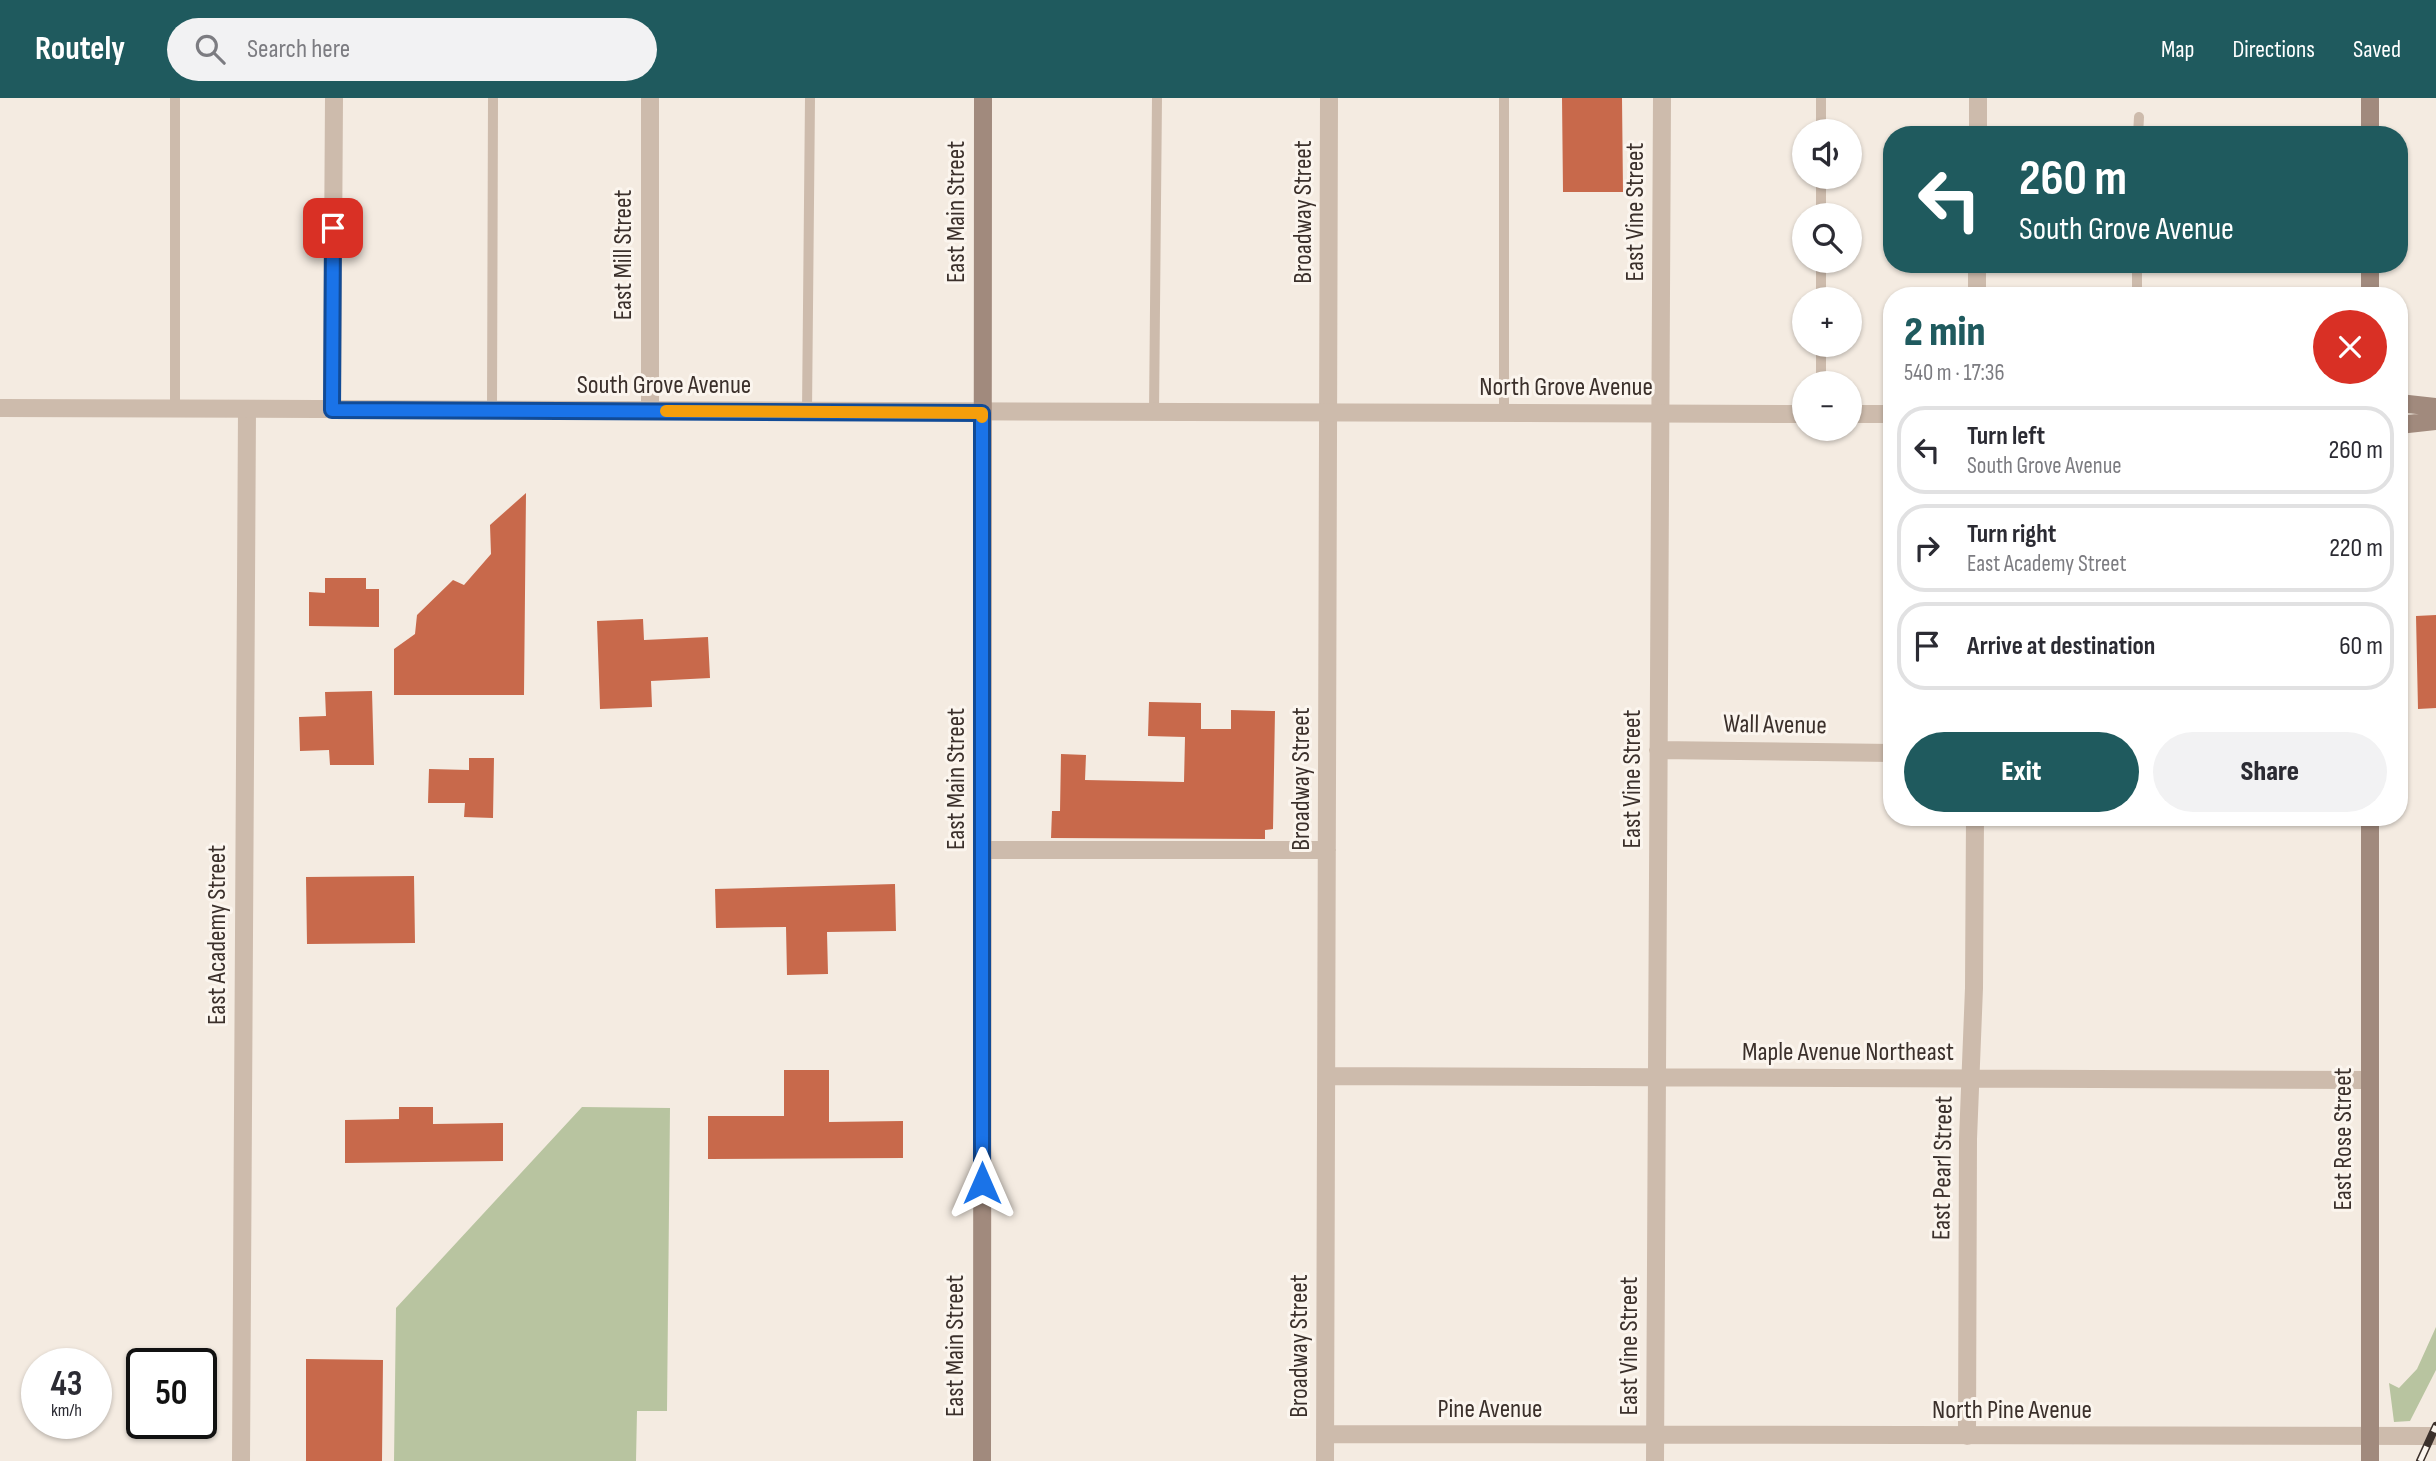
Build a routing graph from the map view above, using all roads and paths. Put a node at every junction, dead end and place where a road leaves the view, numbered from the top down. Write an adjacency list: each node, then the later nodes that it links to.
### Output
1 (176, 98): 22 (lane)
2 (334, 98): 24 (street)
3 (493, 98): 25 (lane)
4 (650, 98): 26 (street, East Mill Street)
5 (810, 98): 27 (lane)
6 (983, 98): 28 (main road, East Main Street)
7 (1157, 98): 29 (lane)
8 (1329, 98): 30 (street, Broadway Street)
9 (1504, 98): 31 (lane)
10 (1662, 98): 32 (street, East Vine Street)
11 (1821, 98): 15 (lane)
12 (1978, 98): 16 (street)
13 (2370, 98): 18 (main road)
14 (2138, 117): 17 (lane)
15 (1821, 119)
16 (1978, 126)
17 (2138, 126)
18 (2370, 126)
19 (2408, 405): 20 (main road)
20 (2436, 407)
21 (0, 408): 22 (street, South Grove Avenue)
22 (176, 409): 23 (street, South Grove Avenue)
23 (247, 409): 24 (street, South Grove Avenue); 53 (street, East Academy Street)
24 (332, 410): 25 (street, South Grove Avenue)
25 (492, 410): 26 (street, South Grove Avenue)
26 (650, 411): 27 (street, South Grove Avenue)
27 (807, 412): 28 (street, South Grove Avenue)
28 (982, 413): 29 (street, South Grove Avenue); 42 (main road, East Main Street)
29 (1154, 413): 30 (street, South Grove Avenue)
30 (1329, 413): 31 (street, North Grove Avenue); 43 (street, Broadway Street)
31 (1503, 414): 32 (street, North Grove Avenue)
32 (1660, 414): 33 (street, North Grove Avenue); 38 (street, East Vine Street)
33 (1792, 414)
34 (1862, 414): 35 (street)
35 (1883, 414)
36 (2436, 421): 37 (main road)
37 (2408, 424)
38 (1658, 750): 39 (street, Wall Avenue); 45 (street, East Vine Street)
39 (1883, 753)
40 (1975, 826): 46 (street, East Pearl Street)
41 (2370, 826): 47 (main road, East Rose Street)
42 (982, 850): 43 (street); 54 (main road, East Main Street)
43 (1327, 850): 44 (street, Broadway Street)
44 (1327, 1076): 45 (street, Maple Avenue Northeast); 48 (street, Broadway Street)
45 (1657, 1077): 46 (street, Maple Avenue Northeast); 49 (street, East Vine Street)
46 (1972, 1079): 47 (street, Maple Avenue Northeast); 50 (street, East Pearl Street)
47 (2369, 1080): 51 (main road, East Rose Street)
48 (1325, 1434): 49 (street, Pine Avenue); 55 (street, Broadway Street)
49 (1655, 1436): 50 (street, North Pine Avenue); 56 (street, East Vine Street)
50 (1967, 1436): 51 (street, North Pine Avenue)
51 (2370, 1437): 52 (street); 57 (street); 58 (main road, East Rose Street)
52 (2436, 1437)
53 (240, 1461)
54 (982, 1461)
55 (1325, 1461)
56 (1655, 1461)
57 (2358, 1461)
58 (2370, 1461)

